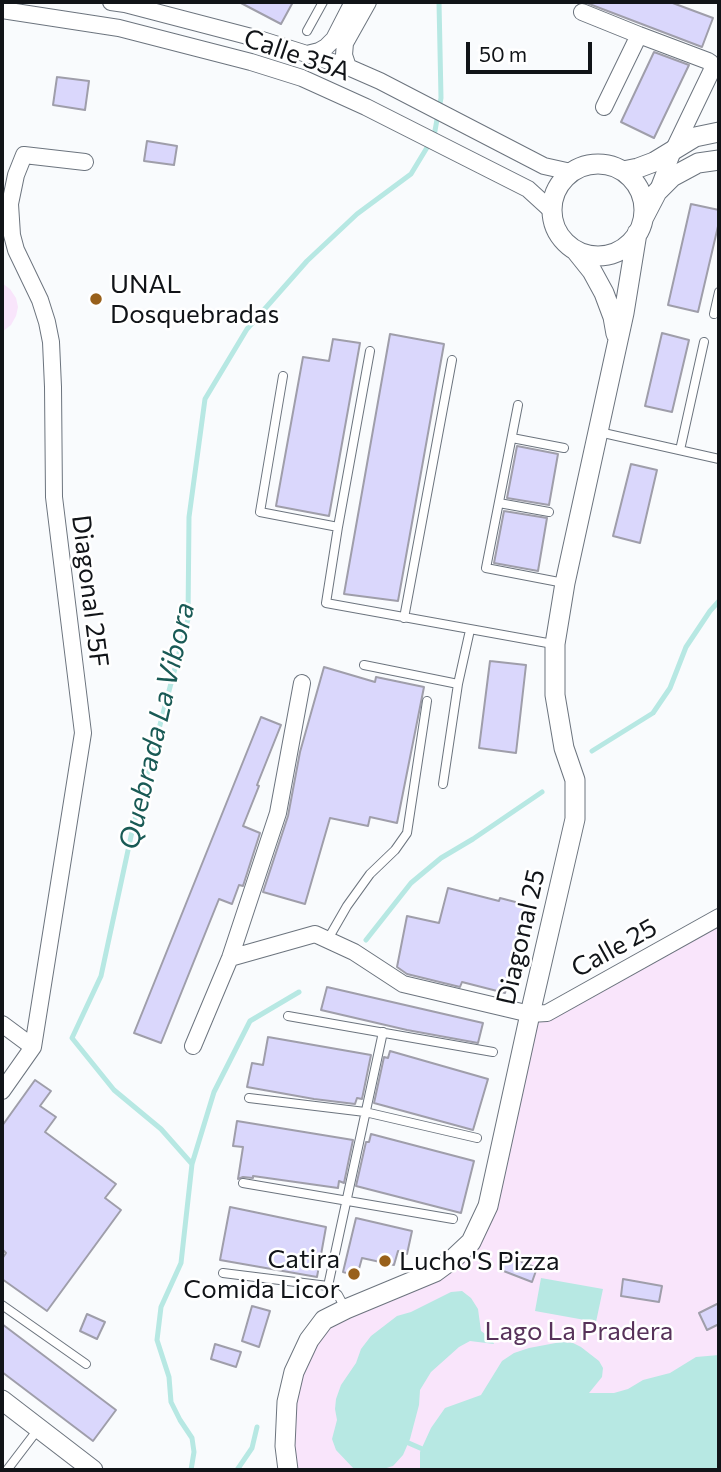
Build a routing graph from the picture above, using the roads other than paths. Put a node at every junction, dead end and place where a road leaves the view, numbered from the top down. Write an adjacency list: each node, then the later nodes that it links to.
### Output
1 (111, 2): 9 (street, Calle 35A)
2 (323, 2): 7 (lane)
3 (353, 2): 9 (street)
4 (368, 2): 10 (street)
5 (2, 10): 19 (street, Calle 35A)
6 (582, 12): 8 (street)
7 (307, 32)
8 (639, 35): 11 (street); 13 (street)
9 (307, 54): 10 (street, Calle 35A)
10 (348, 67): 17 (street, Calle 35A)
11 (604, 107)
12 (719, 132): 13 (street)
13 (673, 151): 16 (street); 18 (street)
14 (719, 160): 18 (street, Diagonal 25)
15 (85, 162): 55 (street, Diagonal 25F)
16 (622, 171): 17 (street); 20 (street)
17 (571, 172): 19 (street)
18 (657, 192): 20 (street, Diagonal 25)
19 (551, 210): 21 (street)
20 (640, 227): 21 (street); 25 (street, Diagonal 25)
21 (576, 251): 25 (street, Diagonal 25)
22 (719, 292): 23 (lane)
23 (714, 314)
24 (704, 342): 33 (lane)
25 (617, 343): 30 (street, Diagonal 25)
26 (370, 351): 37 (lane)
27 (452, 360): 39 (lane)
28 (283, 376): 37 (lane)
29 (518, 405): 31 (lane)
30 (598, 431): 33 (lane); 38 (street, Diagonal 25)
31 (512, 438): 32 (lane); 35 (lane)
32 (564, 448)
33 (680, 450): 34 (lane)
34 (719, 459)
35 (499, 503): 36 (lane); 38 (lane)
36 (549, 512)
37 (338, 527): 39 (lane)
38 (565, 583): 41 (street, Diagonal 25)
39 (404, 618): 40 (lane)
40 (470, 630): 41 (lane); 44 (lane)
41 (555, 644): 50 (street, Diagonal 25)
42 (364, 665): 44 (lane)
43 (302, 683): 49 (street)
44 (458, 684): 46 (lane)
45 (427, 701): 48 (lane)
46 (443, 784)
47 (719, 916): 50 (street, Calle 25)
48 (328, 939): 49 (street); 50 (street)
49 (230, 958): 54 (street)
50 (530, 1014): 67 (street, Diagonal 25)
51 (288, 1016): 53 (lane)
52 (2, 1024): 55 (street)
53 (383, 1032): 56 (lane); 59 (lane)
54 (193, 1046)
55 (33, 1047): 57 (street, Diagonal 25F)
56 (493, 1052)
57 (2, 1091)
58 (248, 1098): 59 (lane)
59 (365, 1112): 60 (lane); 62 (lane)
60 (477, 1138)
61 (243, 1183): 62 (lane)
62 (345, 1201): 63 (lane); 65 (lane)
63 (453, 1219)
64 (223, 1273): 65 (lane)
65 (328, 1286): 67 (lane)
66 (2, 1304): 68 (lane)
67 (346, 1309): 71 (street, Diagonal 25)
68 (86, 1364)
69 (2, 1400): 70 (street)
70 (39, 1428): 72 (lane); 73 (street)
71 (285, 1440): 74 (street, Diagonal 25); 75 (street, Diagonal 25)
72 (8, 1470)
73 (93, 1470)
74 (273, 1470)
75 (288, 1470)

